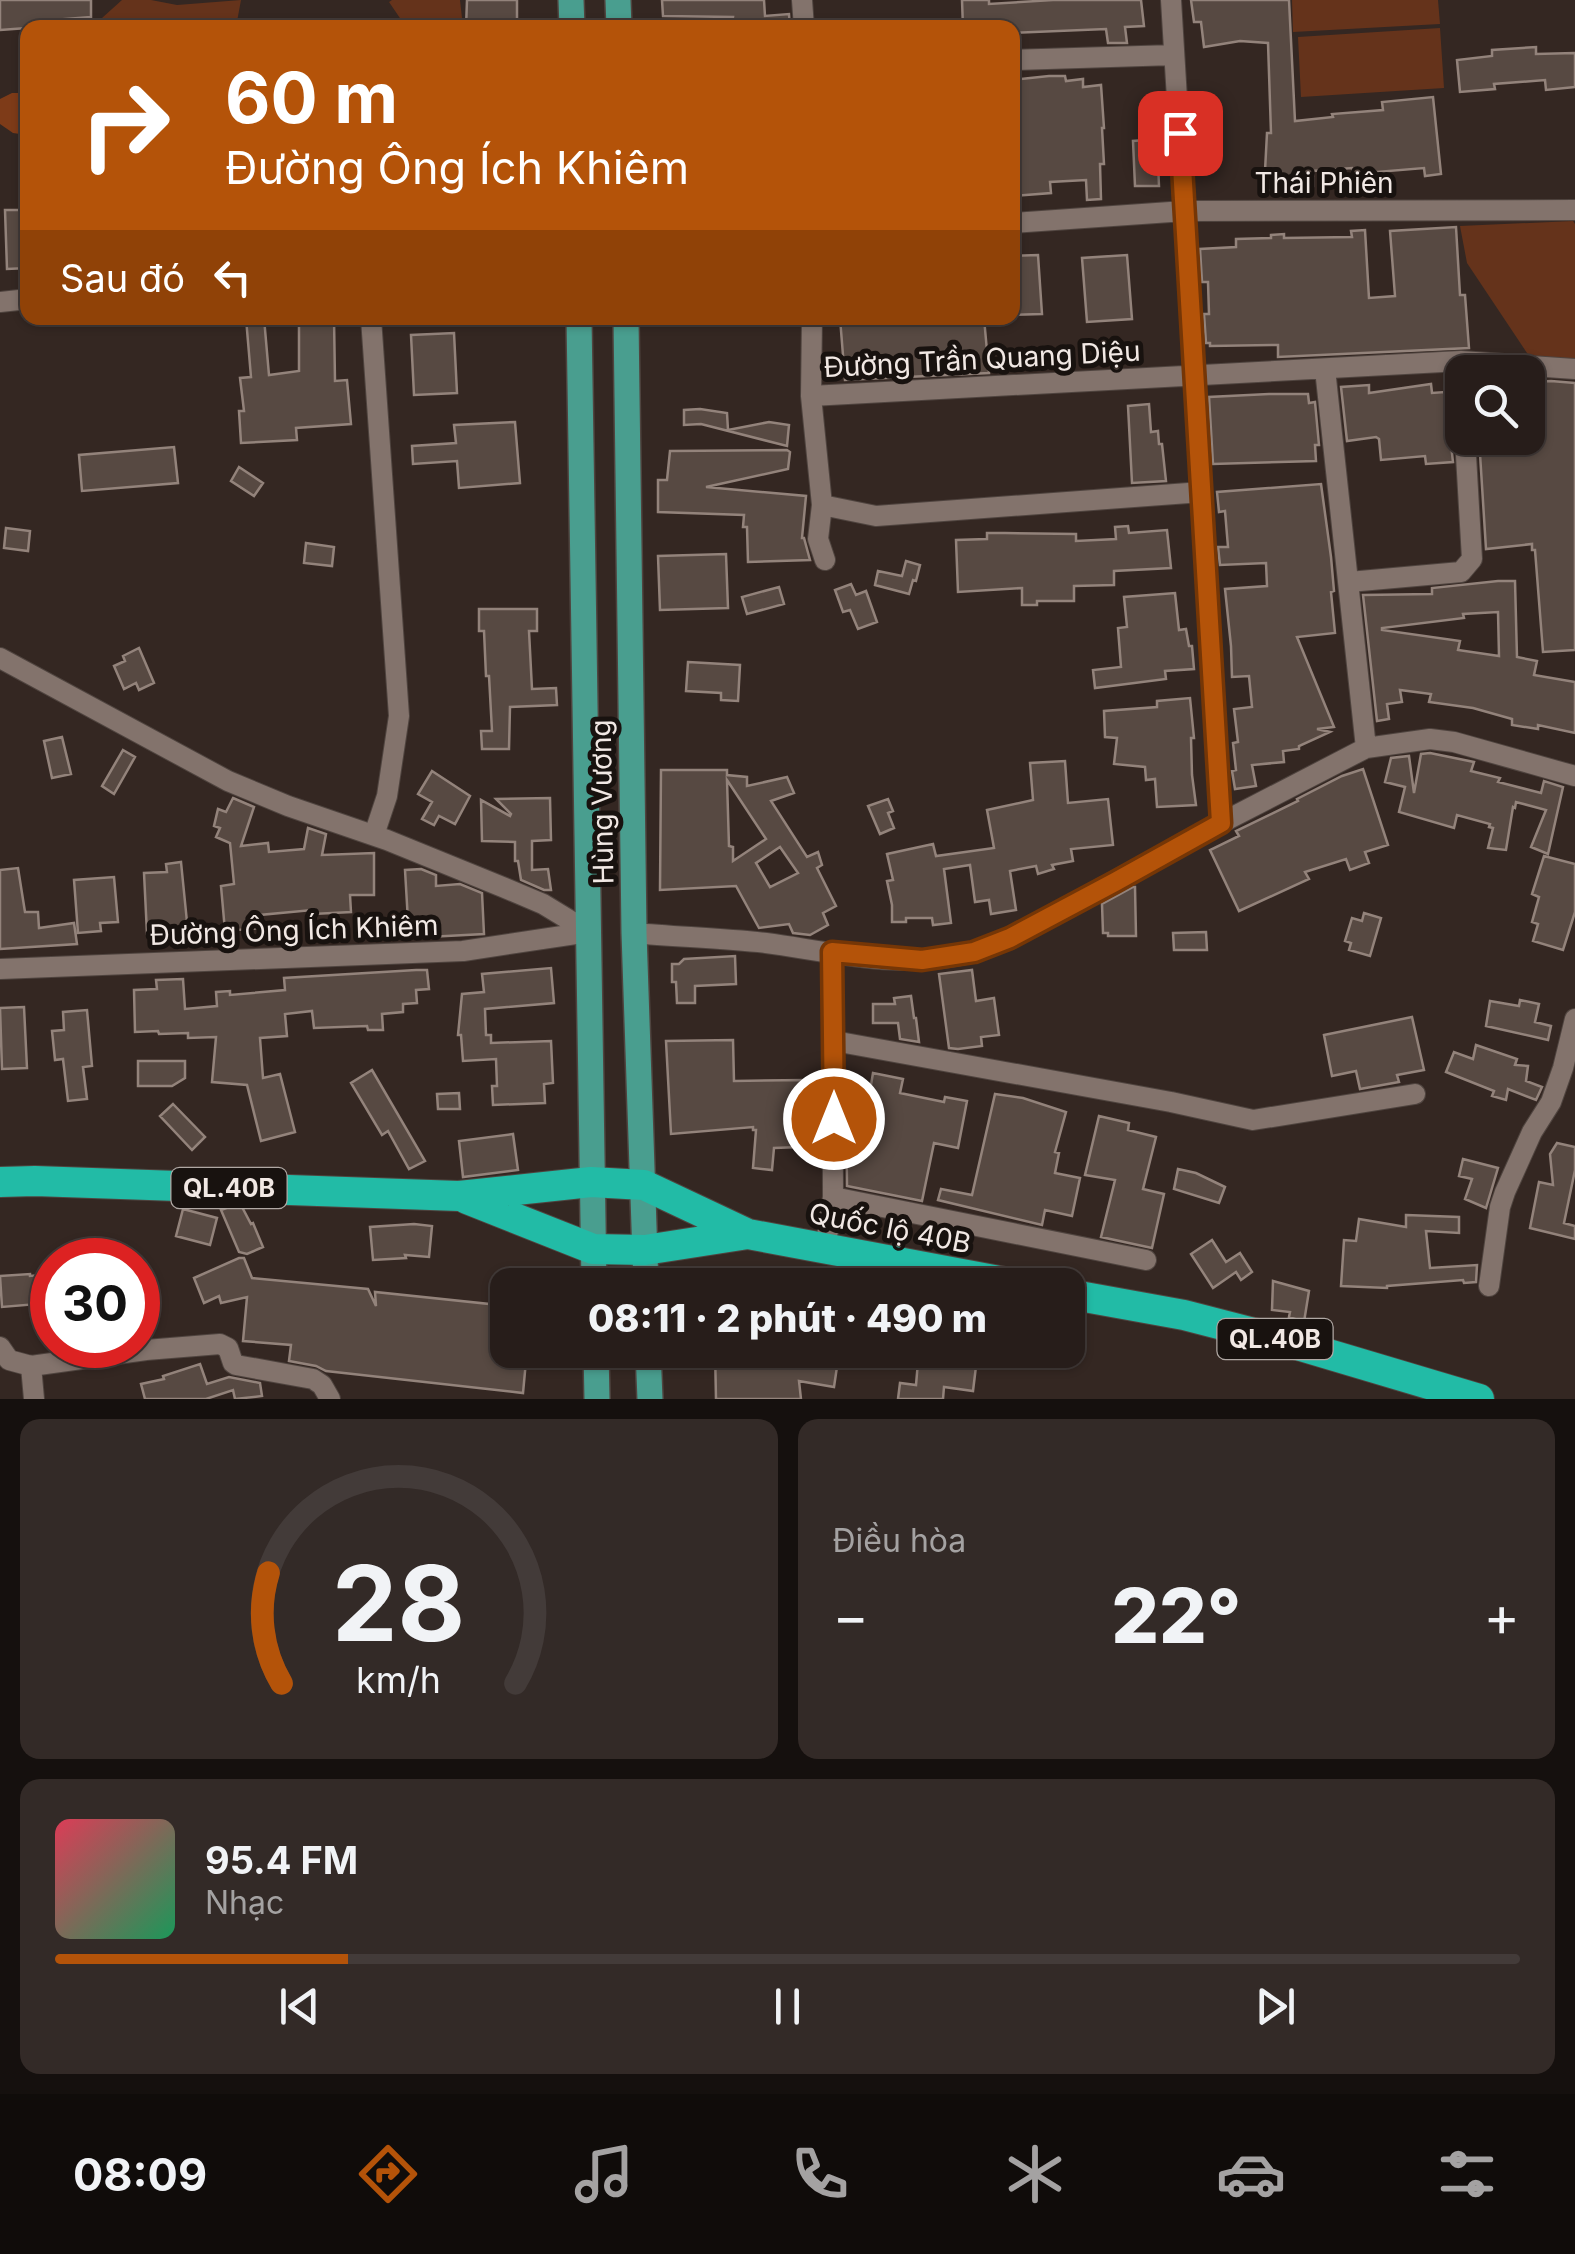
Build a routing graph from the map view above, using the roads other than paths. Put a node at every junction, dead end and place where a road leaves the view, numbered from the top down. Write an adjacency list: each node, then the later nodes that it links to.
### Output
1 (1171, 0): 2 (street)
2 (1174, 55): 3 (street); 5 (street)
3 (1020, 60)
4 (1575, 210): 5 (street, Thái Phiên)
5 (1186, 211): 6 (street, Thái Phiên); 15 (street)
6 (1020, 221)
7 (371, 325): 26 (street)
8 (579, 325): 27 (main road, Hùng Vương)
9 (626, 325): 28 (main road, Hùng Vương)
10 (812, 325): 16 (street)
11 (1445, 362): 13 (street, Đường Trần Quang Diệu)
12 (1545, 367): 14 (street, Đường Trần Quang Diệu)
13 (1325, 368): 15 (street, Đường Trần Quang Diệu); 21 (street)
14 (1575, 369)
15 (1195, 375): 16 (street, Đường Trần Quang Diệu); 18 (street)
16 (811, 396): 19 (street)
17 (1466, 455): 21 (street)
18 (1202, 492): 19 (street); 25 (street)
19 (822, 505): 20 (street)
20 (825, 560)
21 (1349, 582): 23 (street)
22 (0, 658): 26 (street)
23 (1366, 748): 24 (street); 25 (street)
24 (1575, 776)
25 (1221, 823): 29 (street)
26 (374, 835): 27 (street)
27 (589, 932): 28 (main road); 30 (street, Đường Ông Ích Khiêm); 35 (main road, Hùng Vương)
28 (634, 933): 29 (street); 36 (main road, Hùng Vương)
29 (832, 952): 32 (street)
30 (0, 970)
31 (1575, 1019): 47 (street)
32 (834, 1041): 33 (street); 38 (street)
33 (1415, 1094)
34 (0, 1182): 37 (highway, QL.40B)
35 (592, 1182): 36 (highway); 37 (highway); 40 (main road, Hùng Vương)
36 (644, 1185): 39 (highway); 42 (main road, Hùng Vương)
37 (458, 1196): 40 (highway)
38 (833, 1197): 41 (street); 43 (street)
39 (748, 1234): 41 (highway, Quốc lộ 40B); 42 (highway)
40 (593, 1249): 42 (highway); 44 (main road, Hùng Vương)
41 (826, 1249): 46 (highway, Quốc lộ 40B)
42 (644, 1250): 45 (main road, Hùng Vương)
43 (1146, 1260)
44 (594, 1268)
45 (645, 1268)
46 (928, 1268)
47 (1490, 1286)
48 (1085, 1297): 59 (highway, QL.40B)
49 (0, 1347): 51 (street)
50 (160, 1349): 56 (street)
51 (30, 1366)
52 (31, 1368): 55 (street)
53 (597, 1368): 57 (main road)
54 (649, 1368): 58 (main road)
55 (34, 1399)
56 (330, 1399)
57 (598, 1399)
58 (650, 1399)
59 (1479, 1399)

